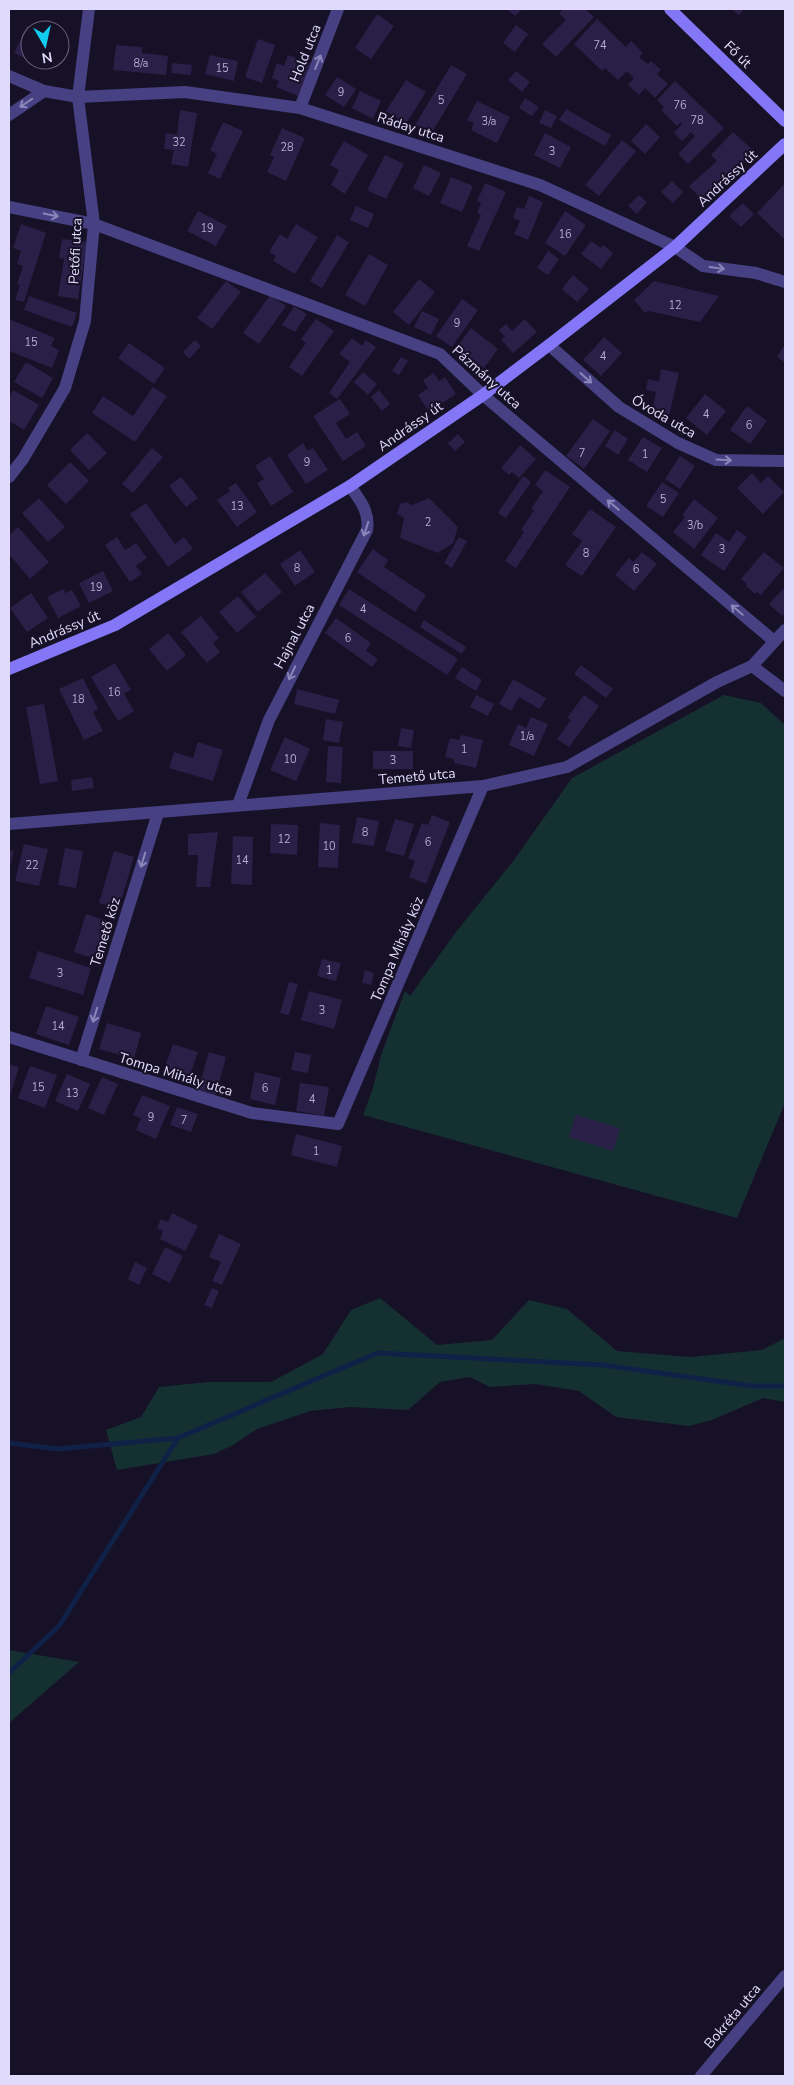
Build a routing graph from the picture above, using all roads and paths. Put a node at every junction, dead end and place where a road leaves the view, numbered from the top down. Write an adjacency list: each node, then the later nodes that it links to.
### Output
1 (89, 9): 6 (street, Petőfi utca)
2 (338, 9): 7 (street, Hold utca, one-way to 2)
3 (670, 9): 9 (main road, Fő út)
4 (9, 76): 5 (street, Ráday utca)
5 (44, 91): 6 (street, Ráday utca); 8 (street, one-way to 8)
6 (78, 97): 7 (street, Ráday utca); 12 (street, Petőfi utca)
7 (300, 108): 13 (street, Ráday utca)
8 (9, 115)
9 (785, 121)
10 (785, 144): 13 (main road, Andrássy út)
11 (9, 207): 12 (street, Pázmány utca, one-way to 12)
12 (94, 224): 16 (street, Pázmány utca); 18 (street, Petőfi utca)
13 (674, 247): 14 (street, Ráday utca, one-way to 14); 15 (main road, Andrássy út)
14 (785, 282)
15 (549, 346): 16 (main road, Andrássy út); 17 (street, Óvoda utca, one-way to 17)
16 (483, 395): 19 (main road, Andrássy út); 21 (street, Pázmány utca, one-way to 16)
17 (785, 461)
18 (9, 477)
19 (350, 486): 23 (main road, Andrássy út); 26 (street, Hajnal utca, one-way to 26)
20 (785, 630): 21 (street, Temető utca)
21 (774, 641): 22 (street, Temető utca)
22 (752, 666): 24 (street); 25 (street, Temető utca)
23 (9, 668)
24 (785, 691)
25 (483, 786): 26 (street, Temető utca); 31 (street, Tompa Mihály köz)
26 (238, 805): 27 (street, Temető utca)
27 (158, 814): 28 (street, Temető utca); 30 (street, Temető köz, one-way to 30)
28 (9, 824)
29 (9, 1037): 30 (street, Tompa Mihály utca)
30 (81, 1060): 31 (street, Tompa Mihály utca)
31 (338, 1124)
32 (785, 1976): 33 (street, Bokréta utca)
33 (702, 2076)

